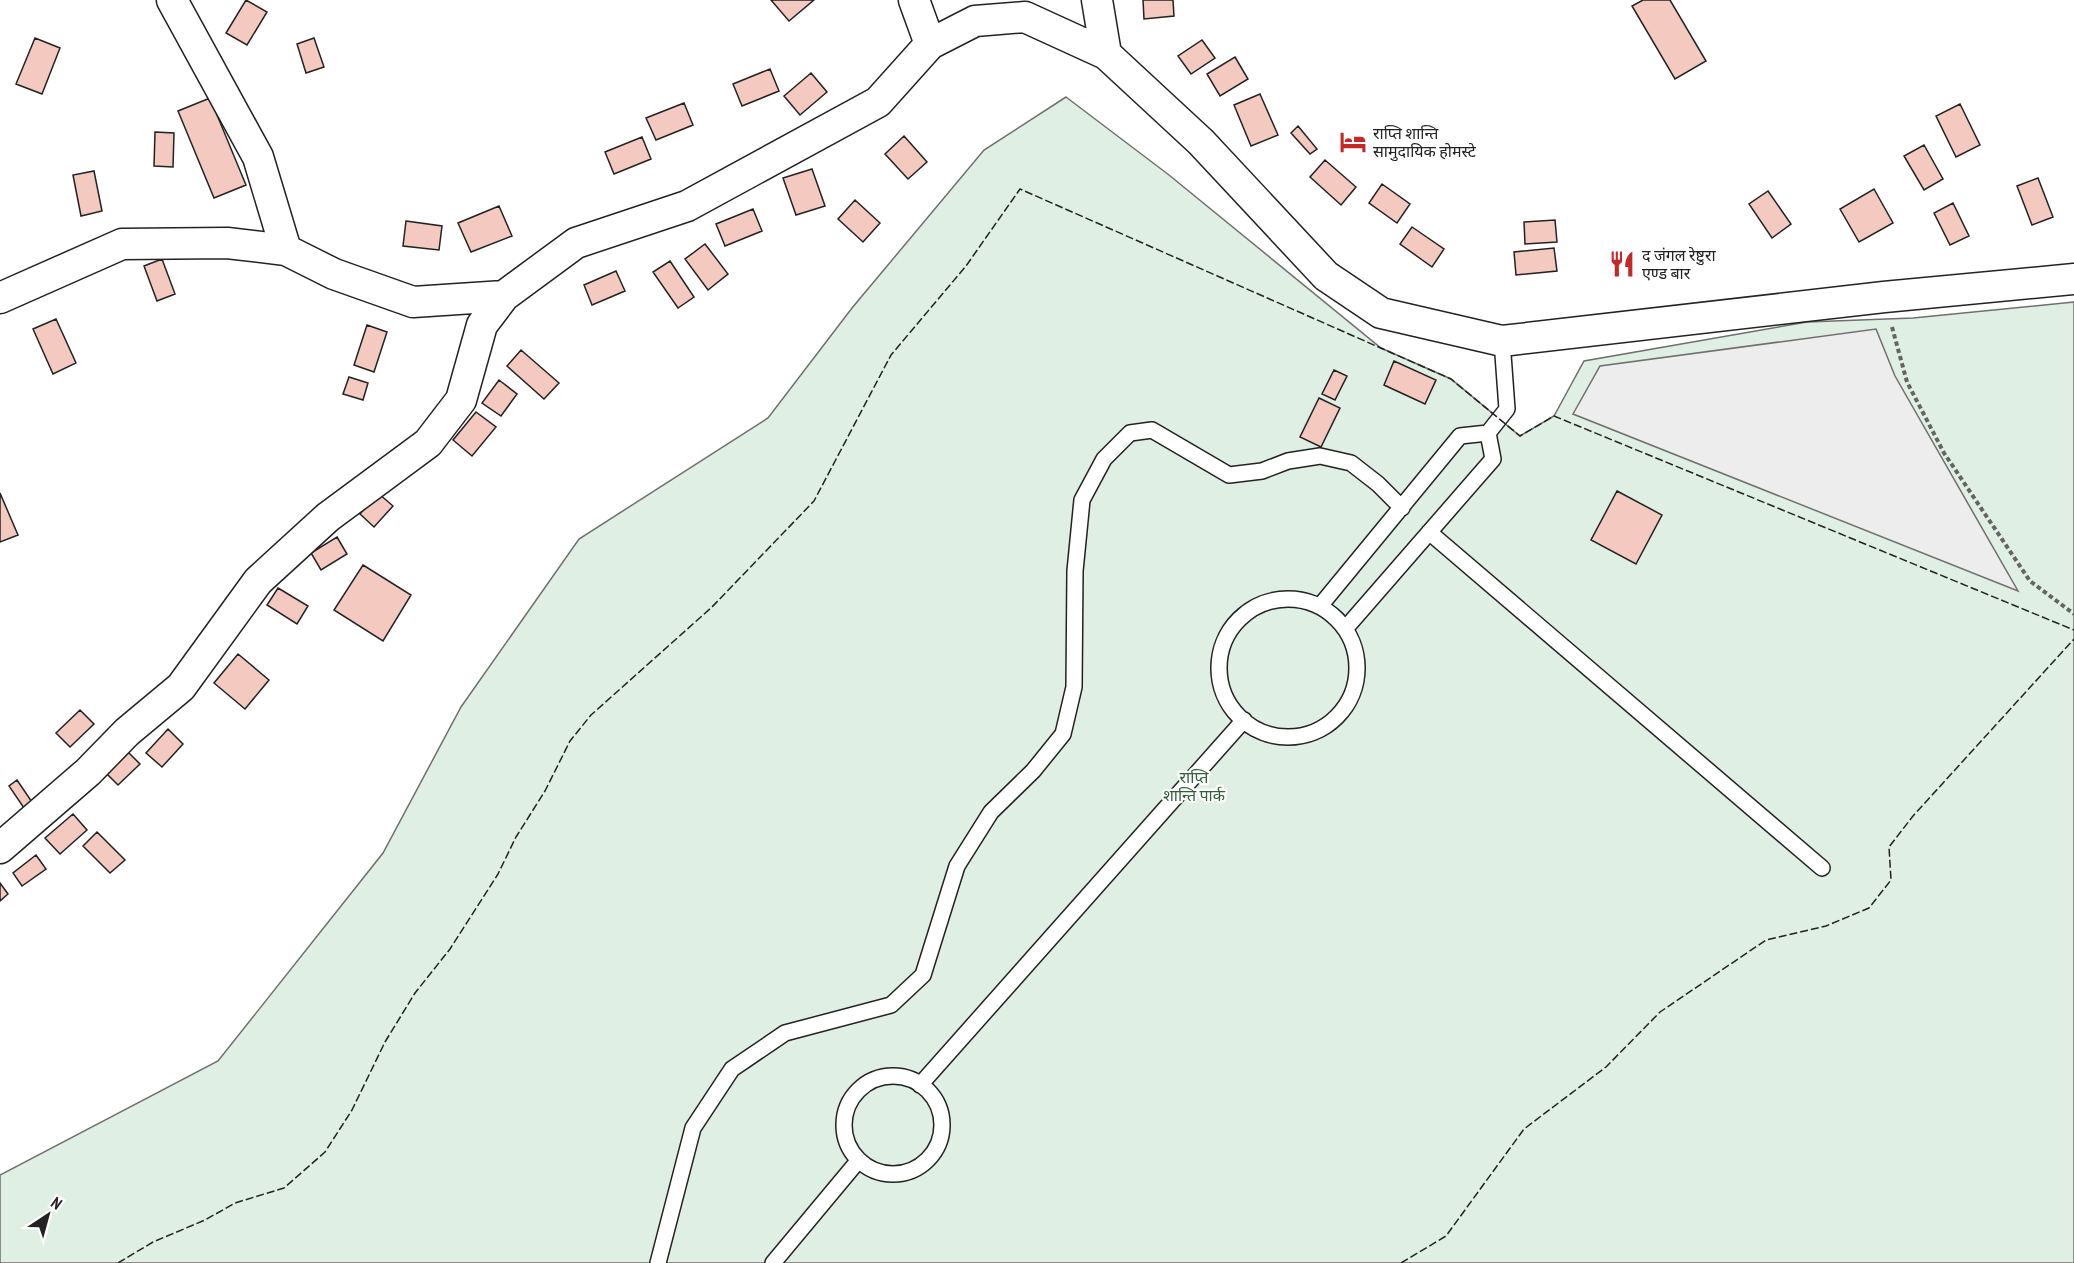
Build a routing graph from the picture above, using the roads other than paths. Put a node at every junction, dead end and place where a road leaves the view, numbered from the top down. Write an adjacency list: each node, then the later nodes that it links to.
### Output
1 (172, 0): 6 (street)
2 (914, 0): 4 (street)
3 (1097, 0): 5 (street)
4 (930, 44): 5 (street); 8 (street)
5 (1106, 54): 10 (street)
6 (286, 250): 8 (street); 9 (street)
7 (2074, 279): 10 (street)
8 (504, 296): 17 (street)
9 (0, 298)
10 (1502, 341): 11 (lane)
11 (1488, 434): 12 (lane); 13 (lane)
12 (1402, 508): 14 (lane); 21 (lane)
13 (1429, 532): 15 (lane); 18 (lane)
14 (1320, 606): 15 (lane); 16 (lane)
15 (1345, 629): 16 (lane)
16 (1245, 720): 19 (lane)
17 (0, 848)
18 (1822, 868)
19 (920, 1085): 20 (lane); 20 (lane)
20 (858, 1161): 22 (lane)
21 (658, 1263)
22 (773, 1263)

